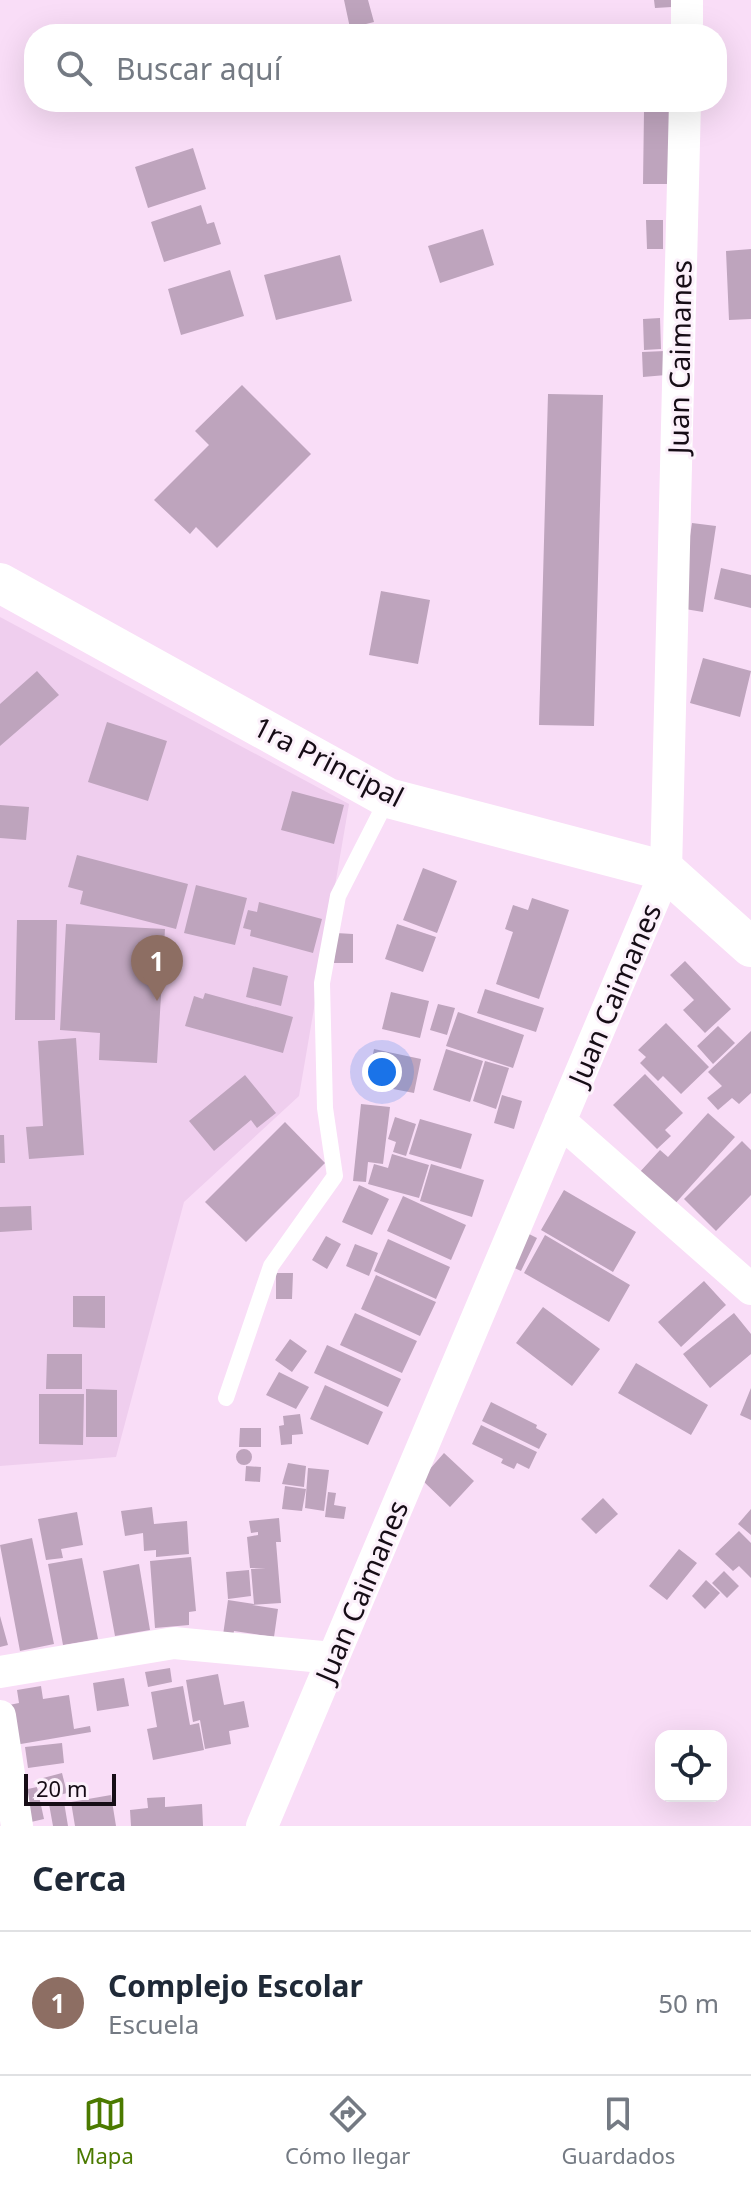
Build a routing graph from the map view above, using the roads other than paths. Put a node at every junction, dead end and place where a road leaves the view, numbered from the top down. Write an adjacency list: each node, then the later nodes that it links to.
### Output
1 (687, 0): 2 (street)
2 (687, 24)
3 (685, 112): 6 (street, Juan Caimanes)
4 (0, 583): 5 (street, 1ra Principal)
5 (388, 798): 6 (street, 1ra Principal); 10 (lane)
6 (666, 871): 7 (street, 1ra Principal); 8 (street, Juan Caimanes)
7 (751, 947)
8 (560, 1121): 9 (street); 11 (street, Juan Caimanes)
9 (751, 1289)
10 (226, 1398)
11 (333, 1658): 12 (street); 15 (street, Juan Caimanes)
12 (0, 1672)
13 (0, 1716): 14 (street)
14 (17, 1826)
15 (262, 1826)

